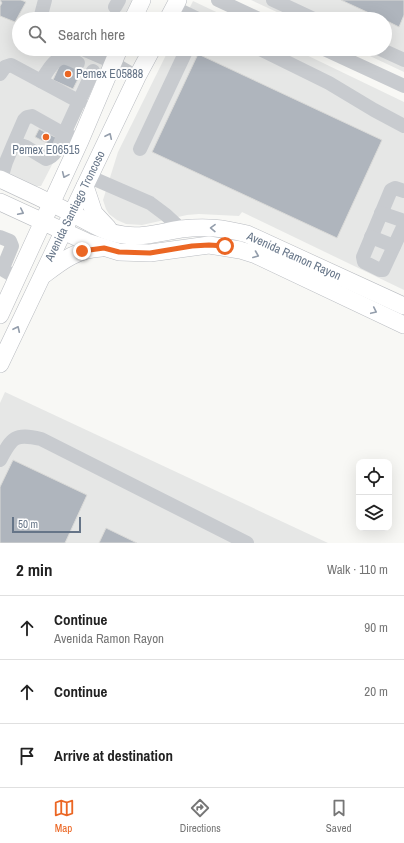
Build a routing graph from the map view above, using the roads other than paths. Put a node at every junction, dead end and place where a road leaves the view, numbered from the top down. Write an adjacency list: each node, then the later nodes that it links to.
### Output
1 (45, 0): 5 (street)
2 (142, 0): 6 (main road)
3 (218, 0): 7 (street)
4 (273, 0): 8 (street)
5 (42, 12)
6 (136, 12)
7 (244, 12)
8 (299, 12)
9 (392, 54): 16 (street)
10 (82, 56): 17 (street)
11 (95, 56): 18 (street)
12 (148, 56): 20 (main road, Avenida Santiago Troncoso)
13 (184, 56): 28 (street)
14 (274, 56): 24 (street)
15 (339, 56): 22 (street)
16 (404, 60)
17 (78, 63): 18 (street); 21 (street)
18 (109, 65): 20 (street); 23 (street); 26 (main road, Avenida Santiago Troncoso)
19 (0, 74): 21 (street)
20 (137, 77): 30 (main road, Avenida Santiago Troncoso, one-way to 20)
21 (41, 82): 23 (street)
22 (404, 86)
23 (80, 102): 25 (street)
24 (404, 126)
25 (64, 134): 26 (street); 27 (street); 27 (street)
26 (80, 141): 33 (main road, Avenida Santiago Troncoso, one-way to 33)
27 (14, 143): 29 (street)
28 (140, 149)
29 (1, 180): 33 (main road, Avenida Ramon Rayon)
30 (88, 181): 35 (main road, Avenida Santiago Troncoso); 39 (street); 41 (main road)
31 (404, 191): 34 (street)
32 (0, 202): 37 (main road, Avenida Ramon Rayon, one-way to 37)
33 (52, 204): 35 (main road, Avenida Ramon Rayon); 37 (main road, Avenida Santiago Troncoso)
34 (381, 213): 36 (street); 43 (street)
35 (71, 214): 40 (main road, Avenida Santiago Troncoso); 41 (main road, Avenida Ramon Rayon)
36 (404, 221)
37 (43, 223): 40 (main road, Avenida Ramon Rayon); 48 (main road, Avenida Santiago Troncoso)
38 (404, 225): 44 (street)
39 (181, 229): 41 (main road, Avenida Ramon Rayon); 49 (main road, Avenida Ramon Rayon, one-way to 39)
40 (63, 232): 45 (main road, Avenida Ramon Rayon); 47 (main road, Avenida Santiago Troncoso)
41 (112, 233)
42 (0, 237): 46 (street)
43 (371, 237): 44 (street); 44 (street)
44 (394, 246)
45 (104, 248): 47 (main road); 51 (main road, Avenida Ramon Rayon, one-way to 51)
46 (4, 254): 48 (street)
47 (42, 276): 52 (main road, Avenida Santiago Troncoso, one-way to 47)
48 (17, 278): 50 (main road, Avenida Santiago Troncoso)
49 (404, 306)
50 (0, 315)
51 (404, 325)
52 (0, 364)
53 (0, 460): 54 (street)
54 (247, 543)

